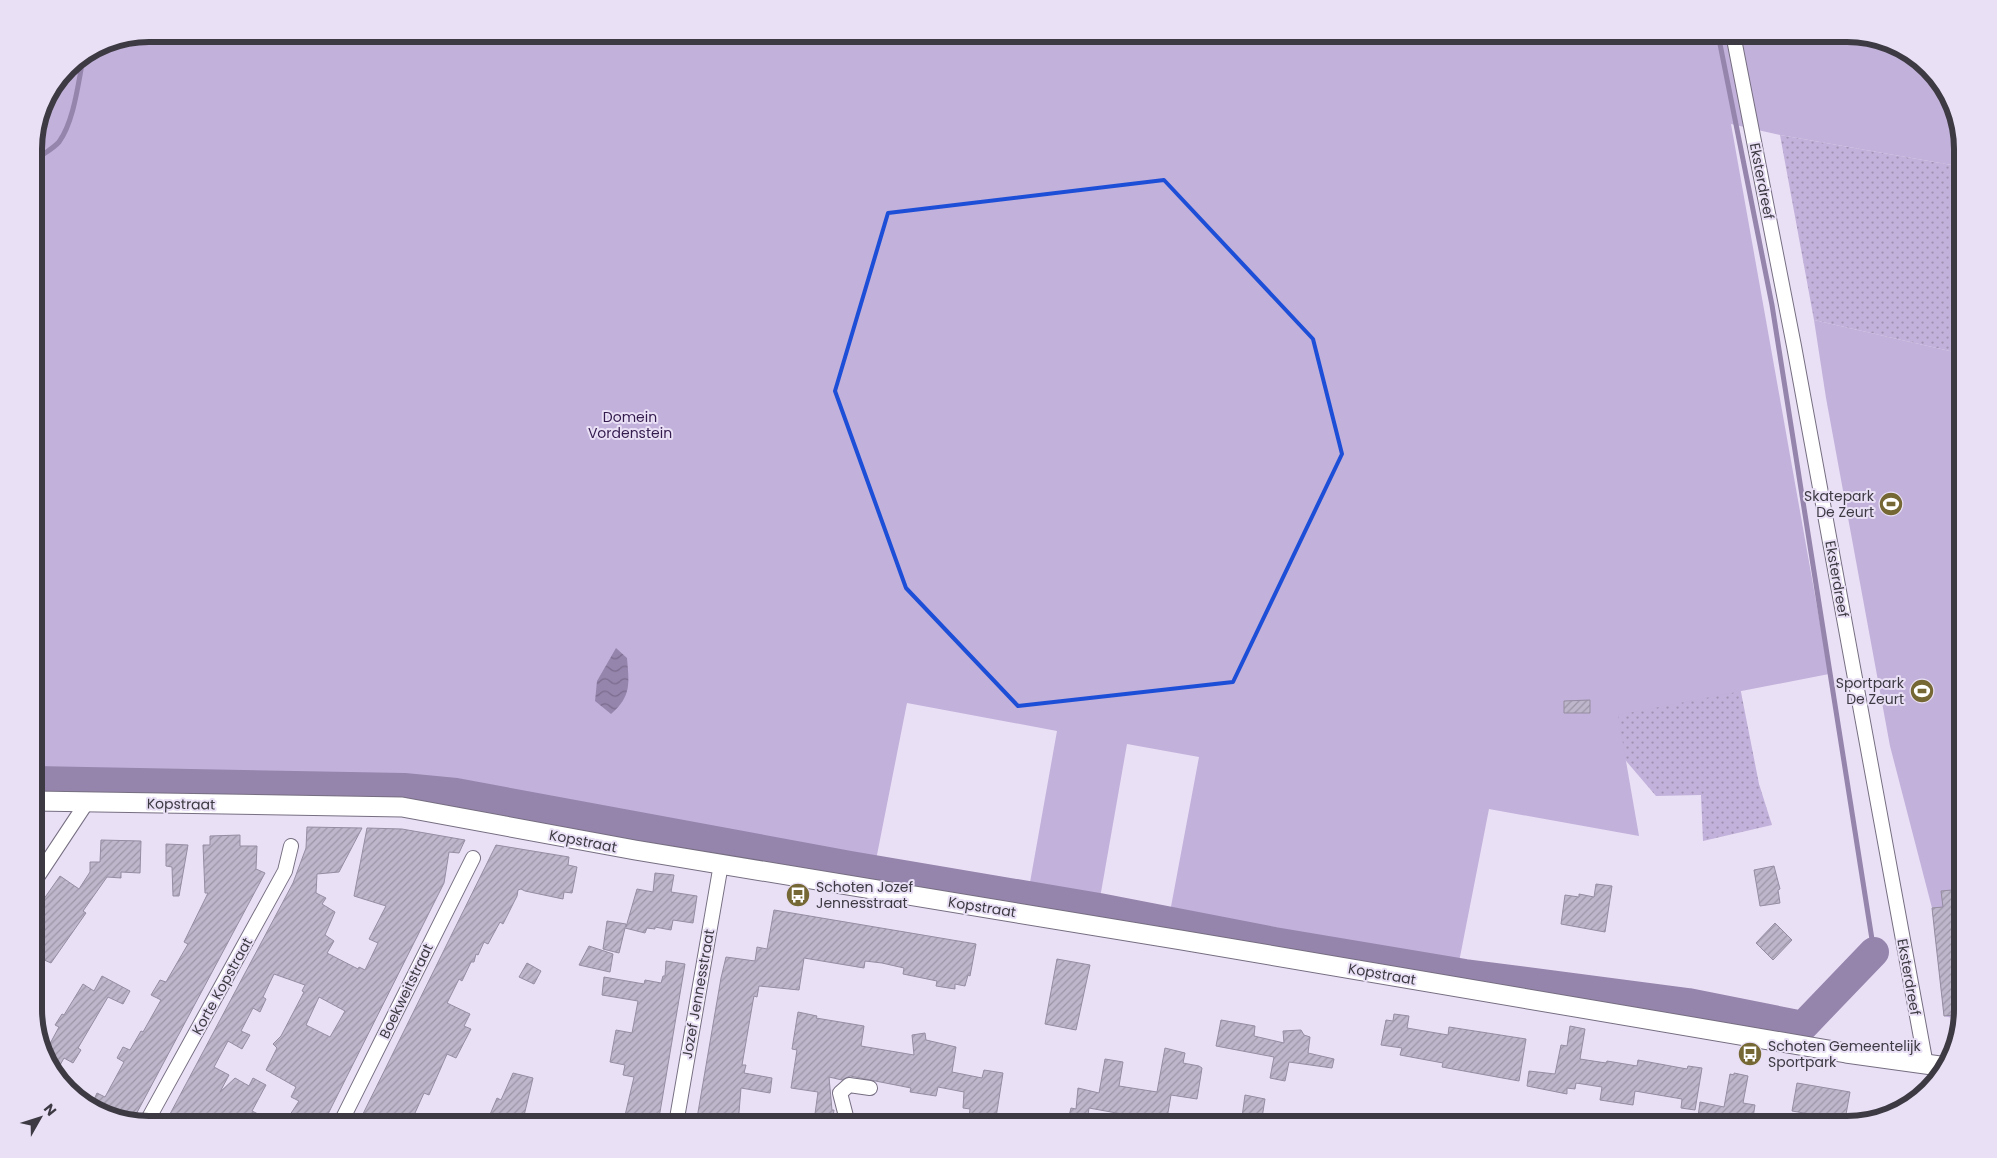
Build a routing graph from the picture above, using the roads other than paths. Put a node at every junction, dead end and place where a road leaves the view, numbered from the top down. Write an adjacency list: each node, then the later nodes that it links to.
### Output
1 (1735, 42): 8 (street, Eksterdreef)
2 (43, 802): 3 (main road, Kopstraat)
3 (87, 802): 6 (main road, Kopstraat); 7 (street)
4 (291, 846): 10 (street, Korte Kopstraat)
5 (472, 858): 11 (street, Boekweitstraat)
6 (721, 864): 8 (main road, Kopstraat); 12 (street, Jozef Jennesstraat)
7 (43, 868)
8 (1934, 1068)
9 (870, 1088): 13 (street)
10 (150, 1116)
11 (344, 1116)
12 (677, 1116)
13 (846, 1116)

